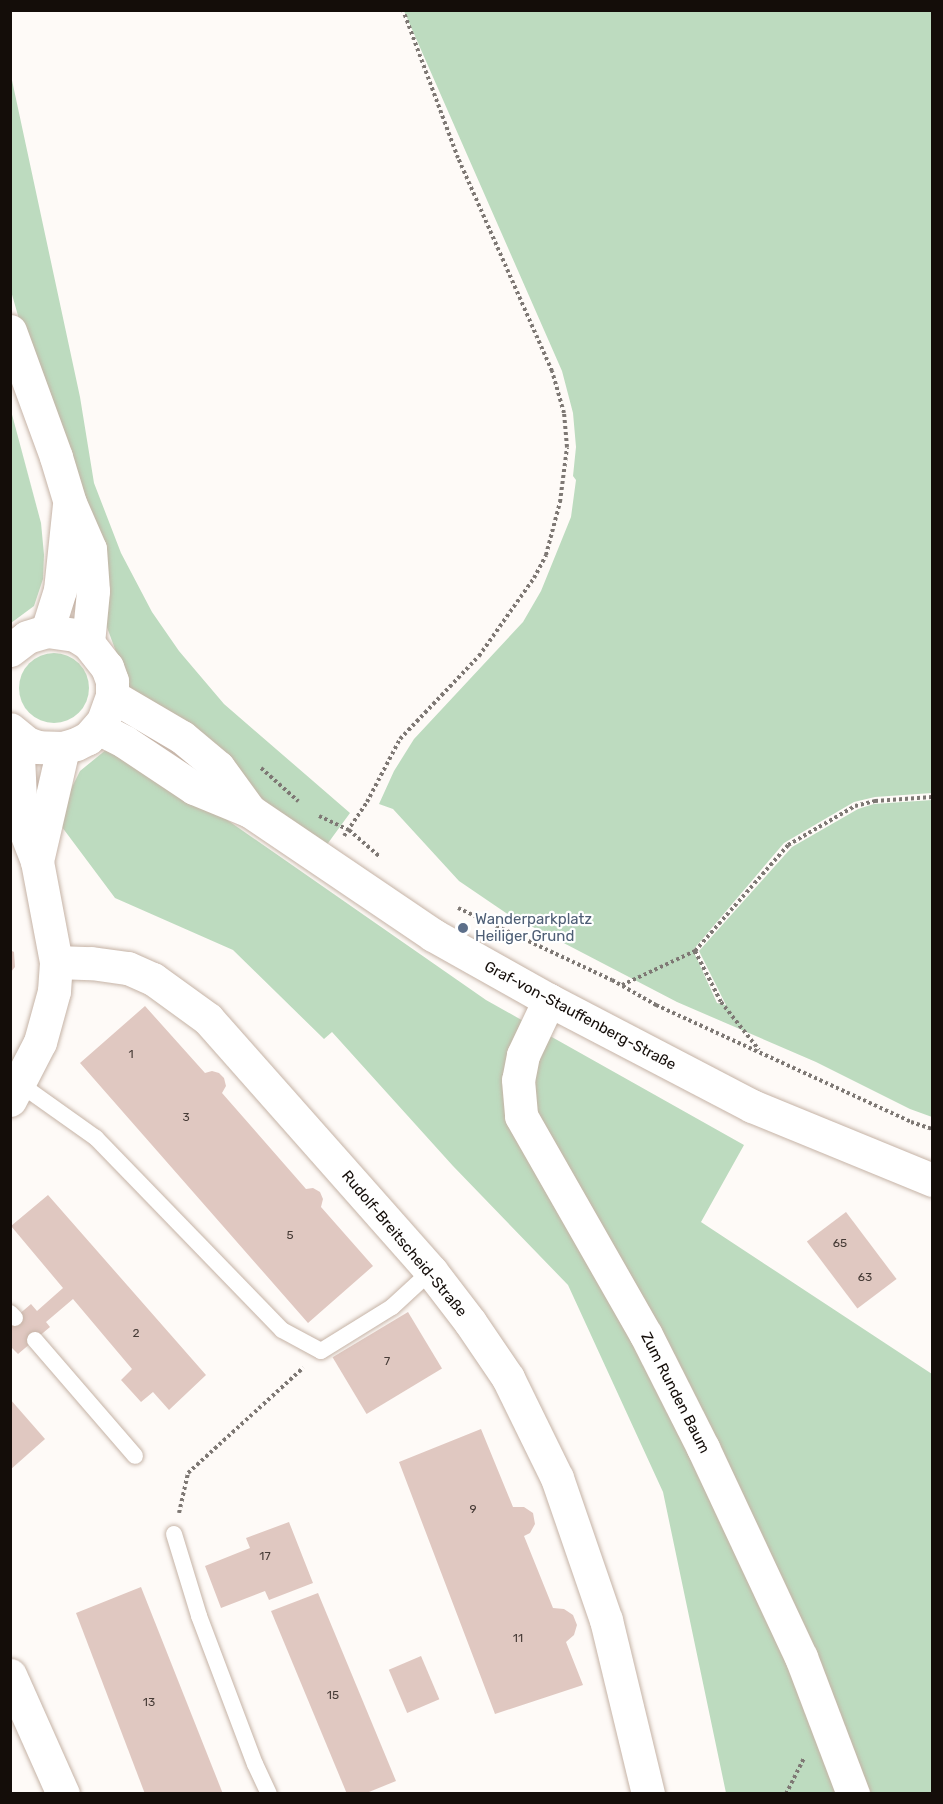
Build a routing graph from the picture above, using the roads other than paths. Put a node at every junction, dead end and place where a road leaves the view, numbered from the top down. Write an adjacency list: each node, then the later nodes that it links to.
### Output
1 (10, 331): 2 (street)
2 (70, 503): 3 (street); 4 (street)
3 (47, 631): 4 (street); 5 (street)
4 (88, 643): 6 (street)
5 (11, 649)
6 (112, 696): 7 (street); 10 (street, Graf-von-Stauffenberg-Straße)
7 (98, 728): 9 (street); 10 (street, Graf-von-Stauffenberg-Straße)
8 (14, 732): 9 (street); 11 (street)
9 (63, 748): 11 (street)
10 (250, 812): 13 (street, Graf-von-Stauffenberg-Straße)
11 (37, 861): 12 (street)
12 (56, 962): 14 (street); 16 (street, Rudolf-Breitscheid-Straße)
13 (549, 1000): 15 (street, Graf-von-Stauffenberg-Straße); 24 (street, Zum Runden Baum)
14 (15, 1092): 16 (lane)
15 (933, 1180)
16 (431, 1271): 23 (street, Rudolf-Breitscheid-Straße)
17 (35, 1340): 18 (lane)
18 (135, 1456)
19 (174, 1534): 22 (lane)
20 (10, 1675): 21 (street)
21 (63, 1794)
22 (269, 1794)
23 (648, 1794)
24 (853, 1794)

